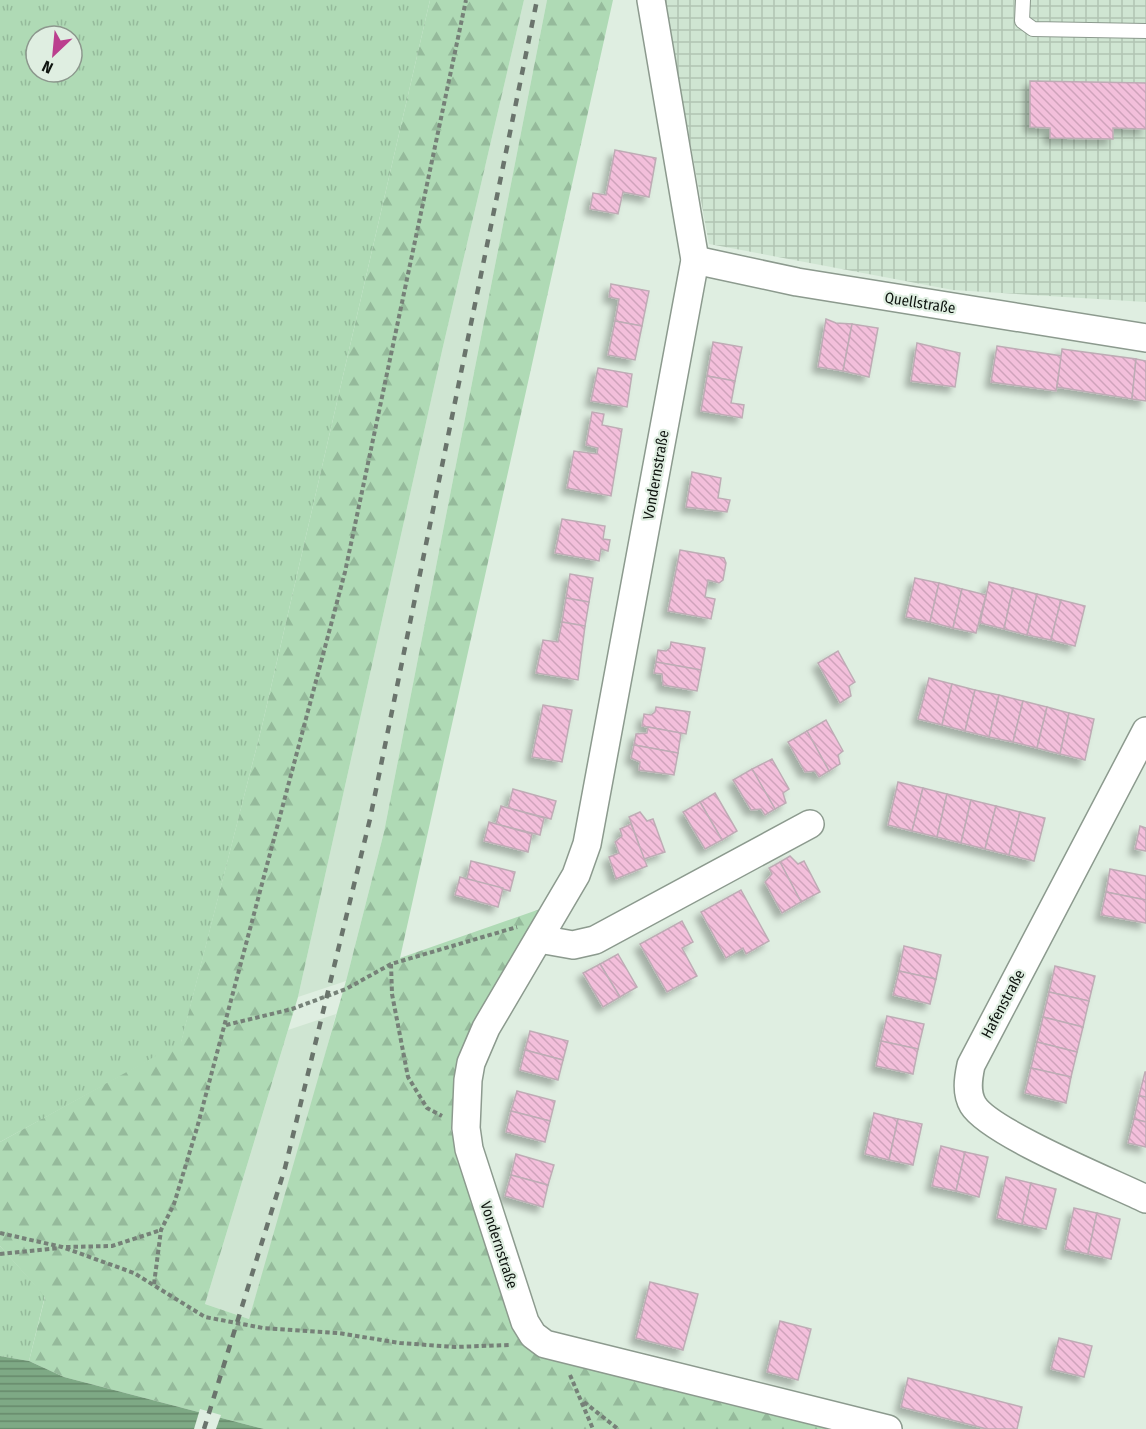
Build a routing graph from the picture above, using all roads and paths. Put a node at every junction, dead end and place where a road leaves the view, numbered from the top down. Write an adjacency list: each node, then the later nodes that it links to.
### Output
1 (466, 0): 11 (path)
2 (651, 0): 5 (street, Vondernstraße)
3 (1023, 0): 4 (lane)
4 (1146, 31)
5 (695, 260): 6 (street, Quellstraße); 9 (street, Vondernstraße)
6 (1146, 338)
7 (1146, 731): 13 (street, Hafenstraße)
8 (810, 824): 9 (street)
9 (546, 928): 10 (path); 12 (street, Vondernstraße)
10 (391, 964): 11 (path); 12 (path)
11 (226, 1025): 14 (path)
12 (466, 1128): 19 (street, Vondernstraße)
13 (1146, 1199)
14 (161, 1230): 16 (path); 18 (path)
15 (0, 1233): 16 (path)
16 (62, 1247): 17 (path); 18 (path)
17 (0, 1254)
18 (154, 1284): 19 (path)
19 (545, 1344): 20 (path); 23 (street)
20 (583, 1401): 21 (path); 22 (path)
21 (593, 1429)
22 (618, 1429)
23 (888, 1429)

